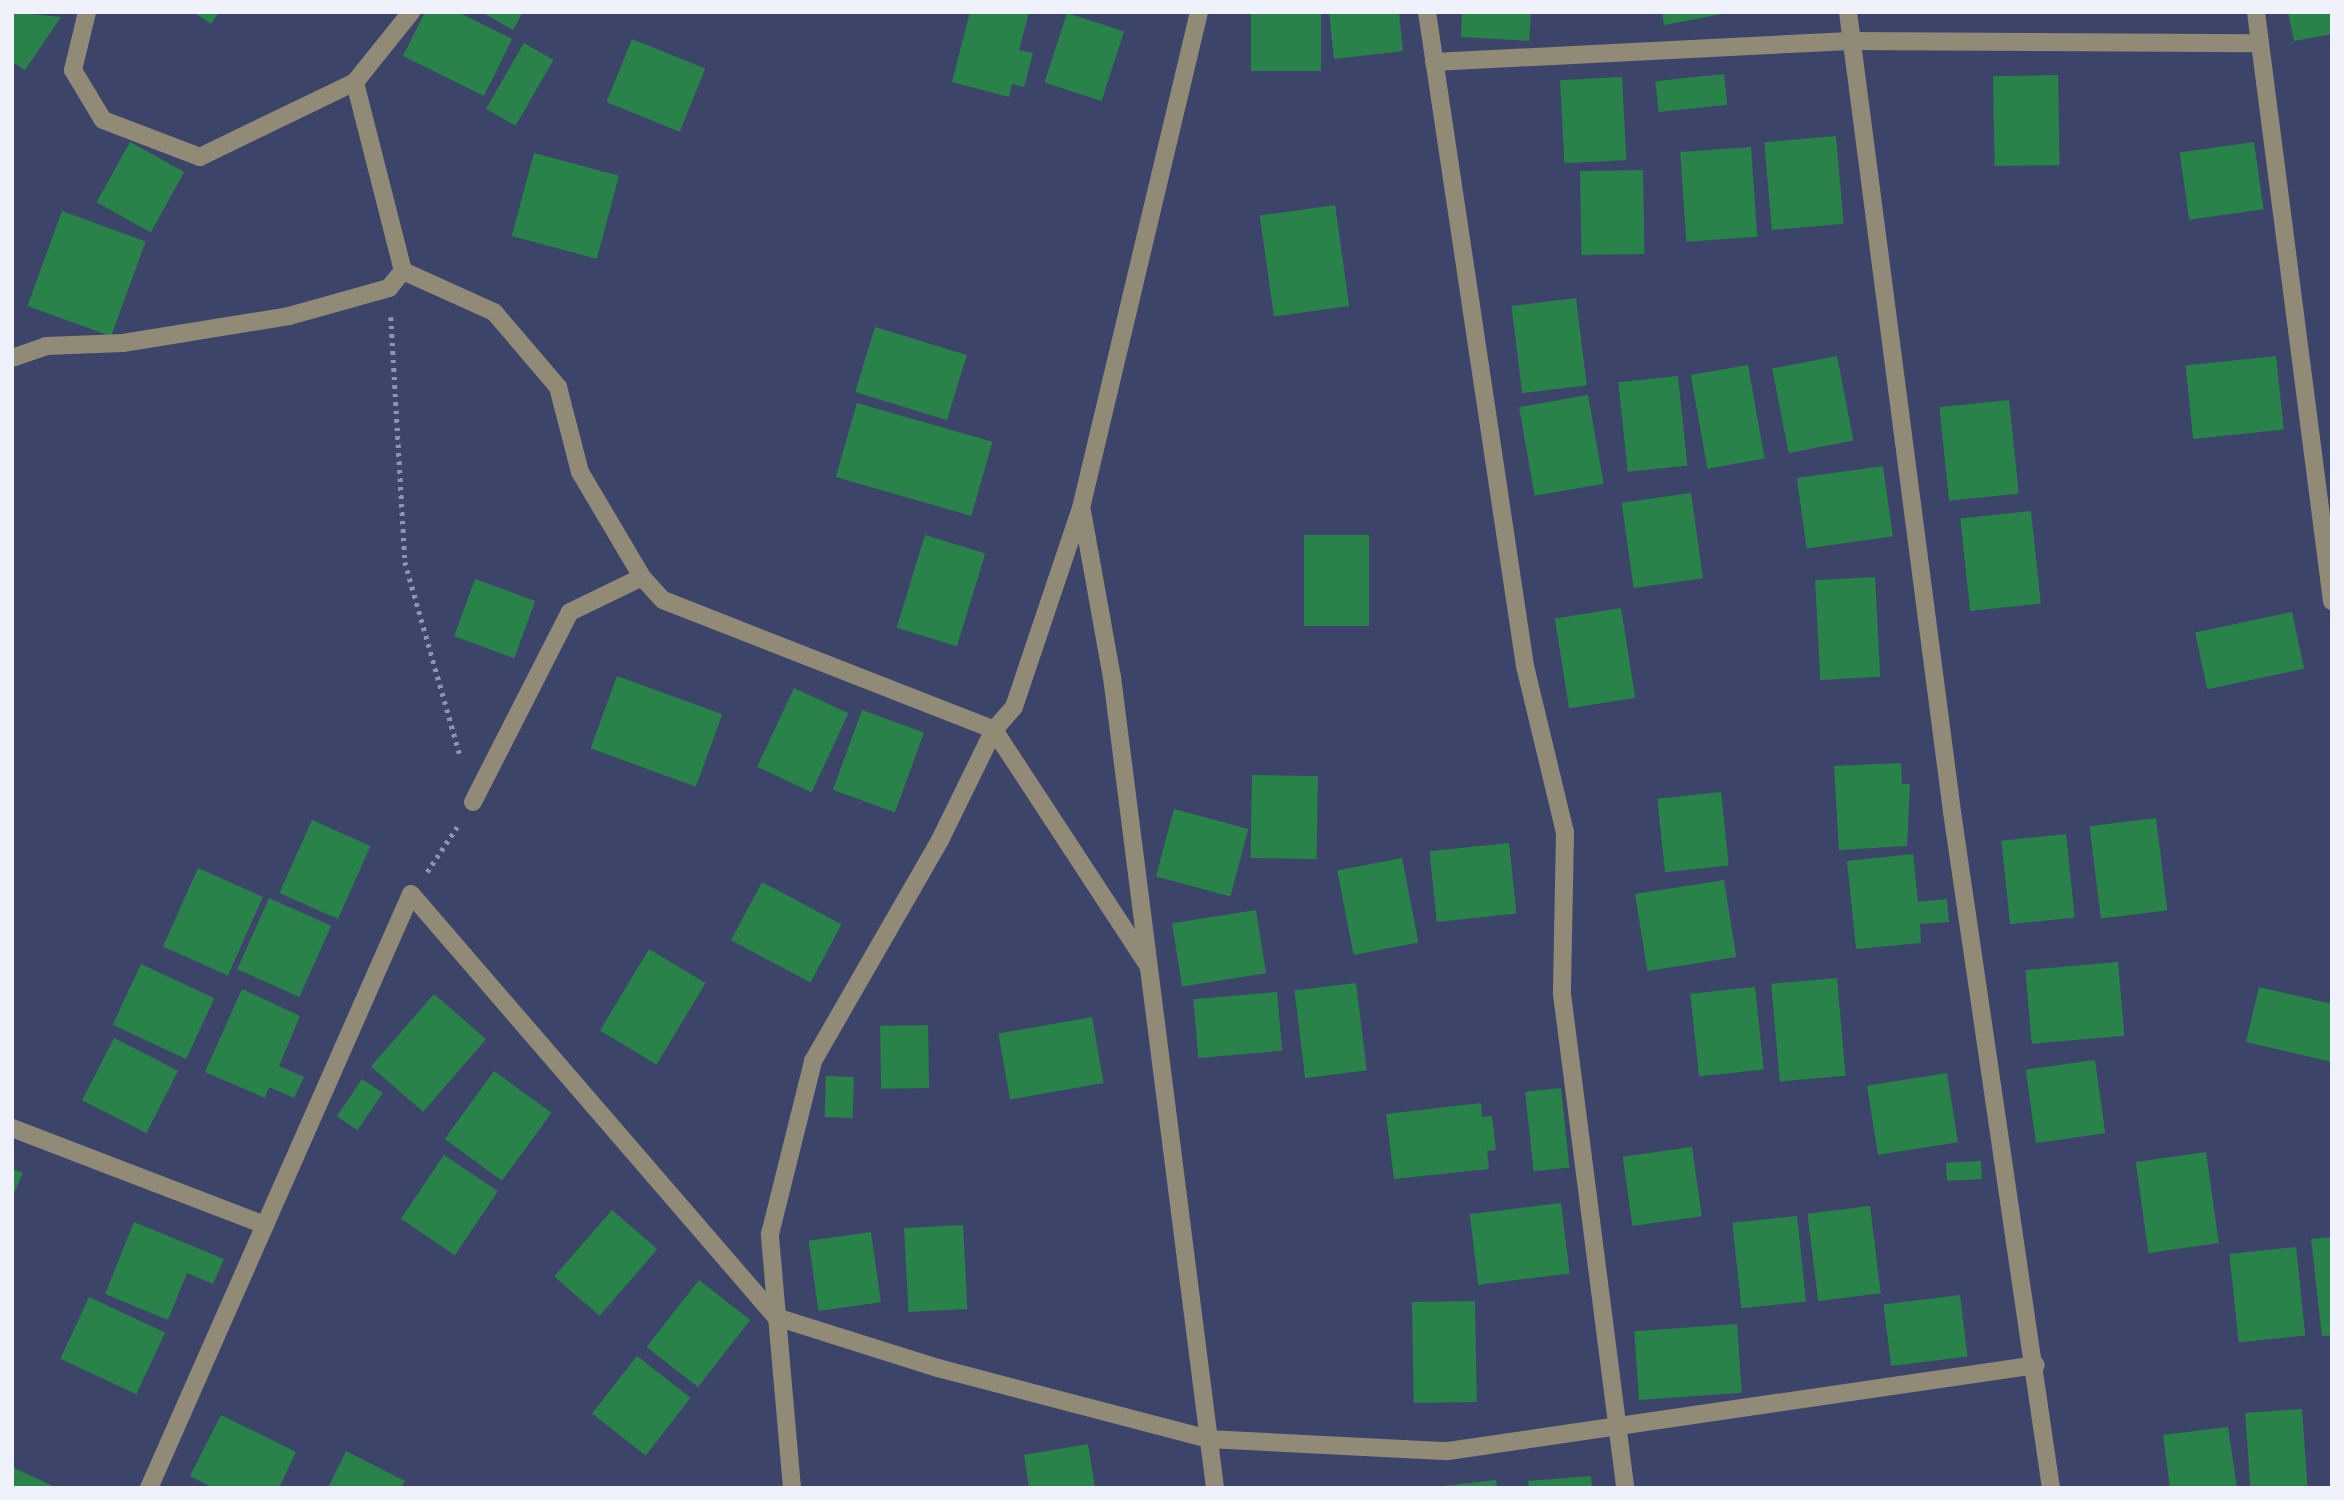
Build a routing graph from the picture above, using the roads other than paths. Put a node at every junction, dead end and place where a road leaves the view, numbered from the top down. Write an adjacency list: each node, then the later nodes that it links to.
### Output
1 (87, 12): 10 (street)
2 (411, 12): 10 (street)
3 (1199, 12): 13 (street)
4 (1427, 12): 9 (street)
5 (1848, 12): 7 (street)
6 (2256, 12): 8 (street)
7 (1850, 41): 8 (street); 9 (street); 22 (street)
8 (2260, 43): 15 (street)
9 (1434, 62): 23 (street)
10 (355, 82): 11 (street)
11 (403, 271): 12 (street); 14 (street)
12 (12, 358)
13 (1081, 508): 16 (street); 18 (street)
14 (642, 577): 16 (street); 17 (street)
15 (2332, 601)
16 (993, 730): 18 (street); 21 (street)
17 (473, 802)
18 (1148, 965): 24 (street)
19 (12, 1128): 20 (street)
20 (265, 1225): 21 (street); 25 (street)
21 (776, 1317): 24 (street); 26 (street)
22 (2036, 1366): 23 (street); 29 (street)
23 (1618, 1431): 24 (street); 28 (street)
24 (1208, 1439): 27 (street)
25 (149, 1488)
26 (792, 1488)
27 (1215, 1488)
28 (1625, 1488)
29 (2051, 1488)

